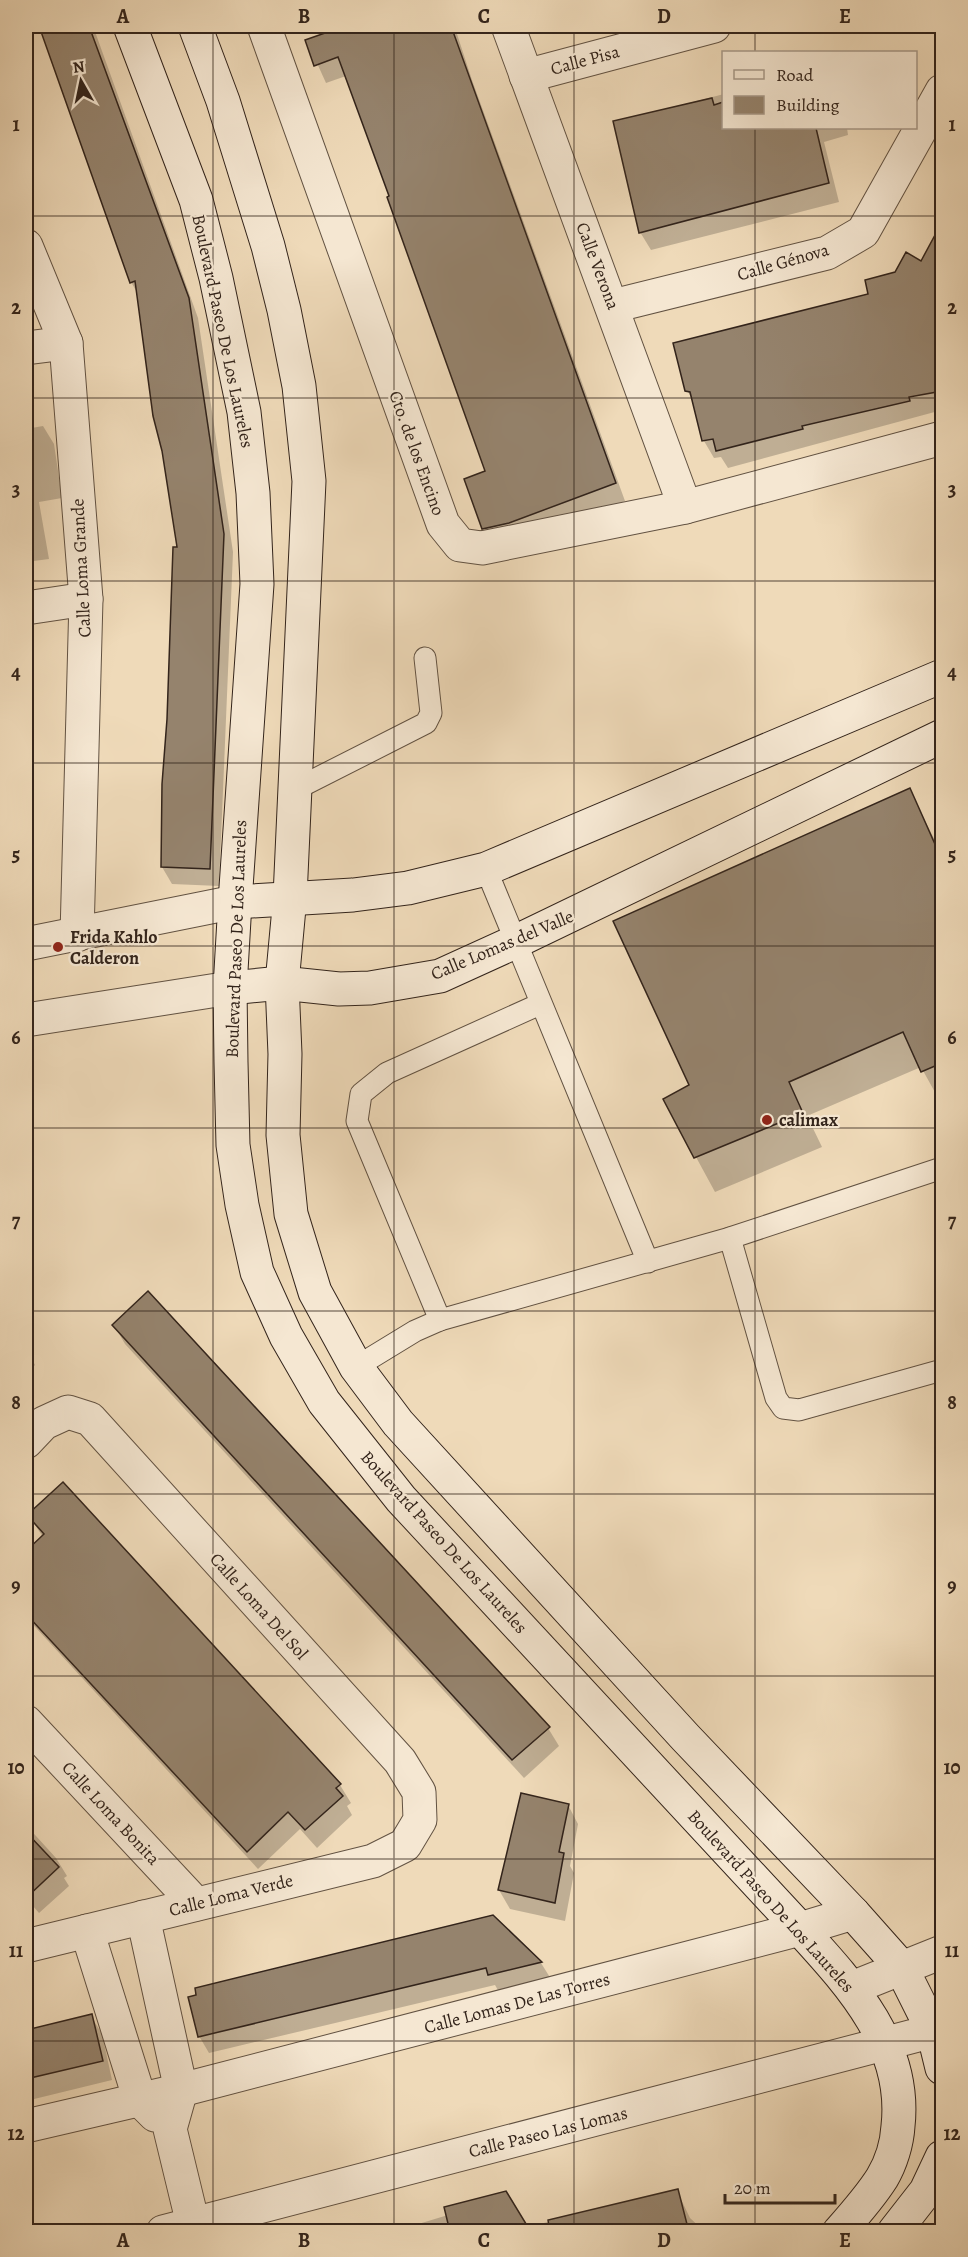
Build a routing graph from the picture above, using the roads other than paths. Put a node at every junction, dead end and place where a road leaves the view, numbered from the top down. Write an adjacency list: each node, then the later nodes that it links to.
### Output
1 (130, 26): 22 (street, Boulevard Paseo De Los Laureles)
2 (195, 26): 19 (street)
3 (264, 26): 13 (street, Cto. de los Encino)
4 (508, 26): 6 (street, Calle Verona)
5 (714, 26): 6 (street, Calle Pisa)
6 (526, 76): 9 (street, Calle Verona)
7 (942, 91): 9 (street, Calle Génova)
8 (26, 246): 10 (street, Calle Loma Grande)
9 (614, 306): 13 (street, Calle Verona)
10 (66, 343): 11 (street); 14 (street, Calle Loma Grande)
11 (26, 348)
12 (942, 438): 13 (street, Cto. de los Encino)
13 (685, 507)
14 (86, 599): 15 (street); 23 (street, Calle Loma Grande)
15 (26, 608)
16 (425, 658): 19 (lane)
17 (942, 676): 20 (street)
18 (942, 736): 24 (street, Calle Lomas del Valle)
19 (294, 790): 21 (street)
20 (486, 869): 21 (street); 24 (lane)
21 (290, 897): 22 (street); 26 (street)
22 (235, 902): 23 (street); 27 (street, Boulevard Paseo De Los Laureles)
23 (77, 935): 25 (street)
24 (517, 941): 26 (street, Calle Lomas del Valle); 28 (lane)
25 (26, 944)
26 (282, 983): 27 (street, Calle Lomas del Valle); 34 (street)
27 (230, 988): 29 (street, Calle Lomas del Valle); 42 (street, Boulevard Paseo De Los Laureles)
28 (540, 1004): 32 (lane); 33 (lane)
29 (26, 1020)
30 (942, 1168): 31 (lane)
31 (730, 1238): 32 (lane); 35 (lane)
32 (648, 1262): 33 (lane)
33 (440, 1320): 34 (lane)
34 (356, 1367): 40 (street)
35 (942, 1370)
36 (26, 1442): 38 (street, Calle Loma Del Sol)
37 (26, 1722): 39 (street, Calle Loma Bonita)
38 (420, 1821): 39 (street, Calle Loma Verde)
39 (196, 1904): 41 (street, Calle Loma Verde)
40 (853, 1913): 42 (street, Calle Lomas De Las Torres); 46 (street)
41 (143, 1917): 43 (street, Calle Loma Verde); 51 (street)
42 (800, 1929): 47 (street, Boulevard Paseo De Los Laureles); 51 (street, Calle Lomas De Las Torres)
43 (87, 1930): 44 (street, Calle Loma Verde); 52 (street)
44 (26, 1946)
45 (942, 1952): 46 (street)
46 (901, 1967): 47 (street); 48 (street)
47 (852, 1988): 49 (street, Boulevard Paseo De Los Laureles)
48 (933, 2031): 49 (street, Calle Paseo Las Lomas); 50 (street)
49 (885, 2046): 56 (street, Calle Paseo Las Lomas); 57 (street, Boulevard Paseo De Los Laureles)
50 (942, 2068)
51 (182, 2090): 52 (street); 54 (street)
52 (140, 2100): 53 (street); 54 (street)
53 (26, 2126)
54 (170, 2129): 56 (street)
55 (942, 2159): 58 (street)
56 (178, 2228)
57 (839, 2232)
58 (894, 2232)

